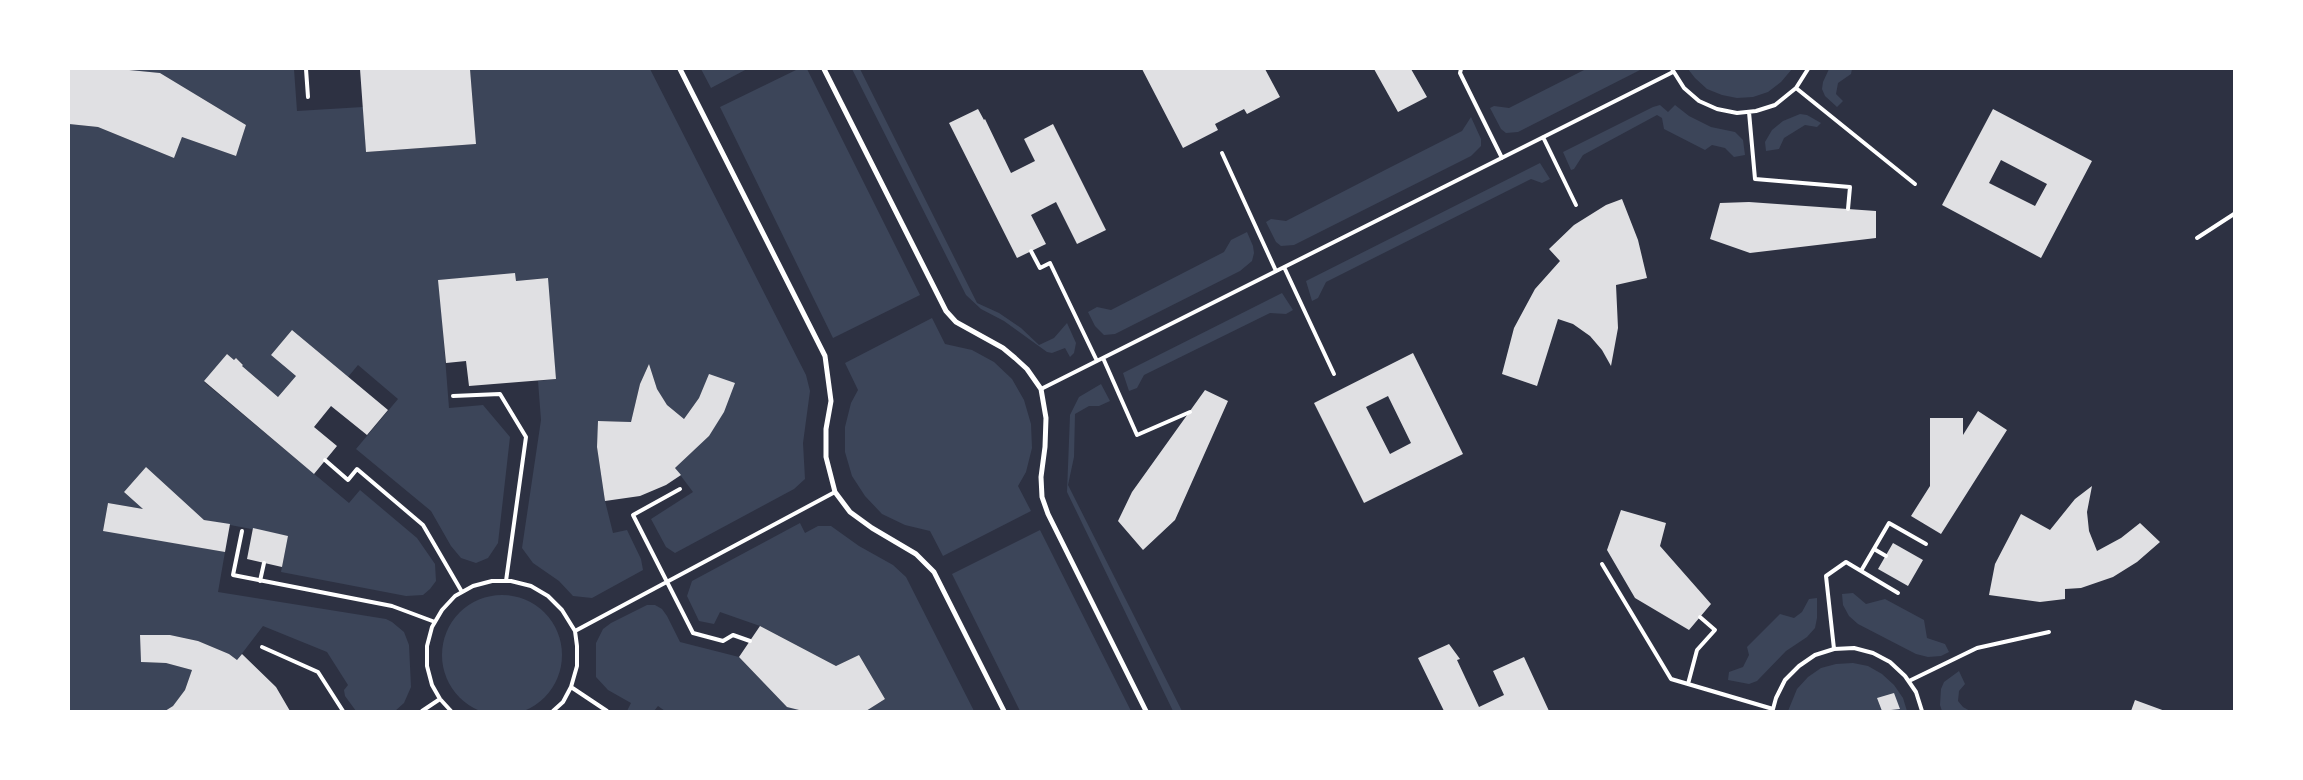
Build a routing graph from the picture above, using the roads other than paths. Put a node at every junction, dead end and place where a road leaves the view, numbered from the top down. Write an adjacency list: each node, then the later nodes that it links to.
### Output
1 (306, 69): 8 (lane)
2 (680, 69): 29 (street)
3 (824, 69): 24 (street)
4 (1461, 69): 12 (lane)
5 (1808, 69): 7 (lane)
6 (1672, 70): 9 (lane); 10 (lane)
7 (1796, 88): 9 (lane); 13 (lane)
8 (308, 97)
9 (1749, 112): 15 (lane)
10 (1543, 137): 12 (lane); 14 (lane)
11 (1222, 153): 20 (lane)
12 (1502, 158): 19 (lane)
13 (1915, 184)
14 (1576, 205)
15 (1848, 209)
16 (2234, 214): 17 (lane)
17 (2197, 238)
18 (1030, 251): 22 (lane)
19 (1284, 267): 20 (lane); 23 (lane)
20 (1276, 271): 21 (lane)
21 (1103, 358): 22 (lane); 26 (lane)
22 (1097, 361): 24 (lane)
23 (1334, 374)
24 (1041, 389): 60 (street)
25 (453, 396): 38 (lane)
26 (1190, 412)
27 (325, 460): 40 (lane)
28 (680, 488): 39 (lane)
29 (835, 492): 39 (lane); 59 (street)
30 (242, 531): 37 (lane)
31 (1926, 544): 32 (lane)
32 (1874, 549): 33 (lane); 36 (lane)
33 (1886, 556)
34 (264, 563): 37 (lane)
35 (1602, 564): 50 (lane)
36 (1861, 571): 41 (lane); 48 (lane)
37 (260, 580): 43 (lane)
38 (506, 581): 40 (lane); 44 (lane)
39 (667, 581): 44 (lane); 46 (lane)
40 (462, 592): 43 (lane)
41 (1898, 593)
42 (1700, 617): 50 (lane)
43 (435, 622): 52 (lane)
44 (574, 631): 51 (lane)
45 (2049, 632): 49 (lane)
46 (750, 641)
47 (262, 647): 54 (lane)
48 (1834, 649): 49 (lane); 53 (lane)
49 (1909, 682): 61 (lane)
50 (1688, 684): 53 (lane)
51 (571, 687): 57 (lane); 58 (lane)
52 (440, 699): 55 (lane); 56 (lane)
53 (1773, 710)
54 (343, 711)
55 (422, 711)
56 (452, 711)
57 (553, 711)
58 (607, 711)
59 (1004, 711)
60 (1146, 711)
61 (1922, 711)

